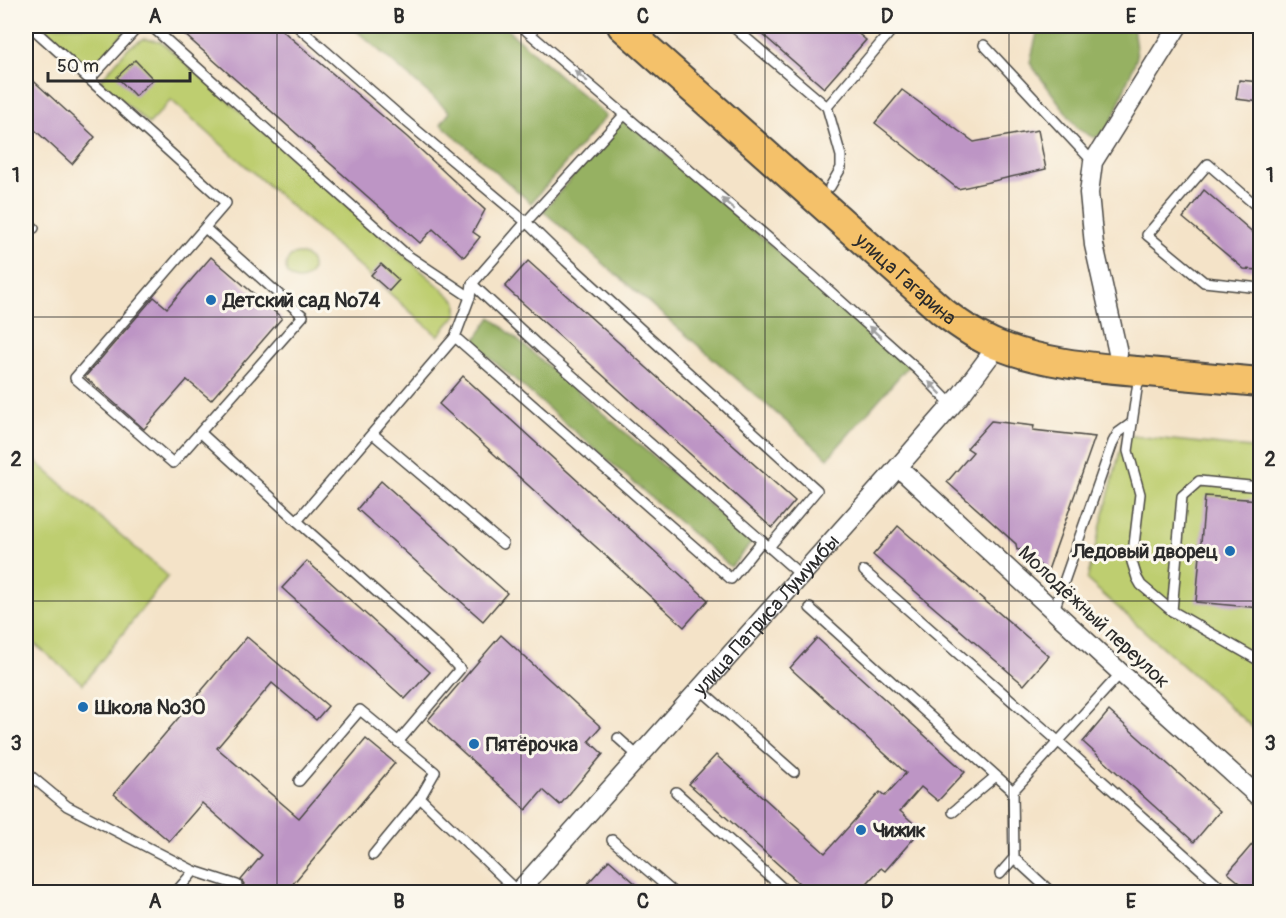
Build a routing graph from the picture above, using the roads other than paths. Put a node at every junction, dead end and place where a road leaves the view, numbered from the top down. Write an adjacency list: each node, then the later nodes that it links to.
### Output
1 (30, 26): 12 (lane)
2 (140, 26): 12 (lane)
3 (151, 26): 24 (lane)
4 (297, 26): 19 (lane)
5 (521, 26): 14 (lane, one-way to 5)
6 (622, 26): 26 (main road, улица Гагарина)
7 (649, 26): 16 (main road, улица Гагарина)
8 (732, 26): 13 (lane)
9 (885, 26): 13 (lane)
10 (1178, 26): 15 (street)
11 (984, 45): 15 (lane)
12 (90, 79): 21 (lane)
13 (827, 107): 16 (lane)
14 (625, 114): 19 (lane); 31 (lane, one-way to 14)
15 (1093, 162): 27 (street)
16 (830, 187): 26 (main road, улица Гагарина)
17 (1260, 209): 23 (lane)
18 (26, 220): 20 (lane)
19 (526, 222): 22 (lane); 39 (lane)
20 (34, 228)
21 (205, 228): 33 (lane); 33 (lane)
22 (472, 284): 24 (lane); 39 (lane)
23 (1260, 288)
24 (470, 297): 25 (lane)
25 (455, 337): 34 (lane); 39 (lane)
26 (1003, 338): 27 (main road, улица Гагарина); 29 (main road, улица Гагарина); 31 (street, улица Патриса Лумумбы)
27 (1118, 353): 28 (main road, улица Гагарина)
28 (1260, 365)
29 (1140, 372): 30 (main road, улица Гагарина); 32 (lane)
30 (1260, 382)
31 (952, 405): 35 (street, улица Патриса Лумумбы)
32 (1132, 423): 43 (lane); 44 (lane)
33 (201, 433): 37 (lane)
34 (373, 434): 37 (lane); 38 (lane)
35 (898, 467): 41 (street, улица Патриса Лумумбы); 43 (street, Молодёжный переулок)
36 (1260, 487): 44 (lane)
37 (297, 521): 49 (lane)
38 (503, 544)
39 (766, 544): 41 (lane)
40 (864, 571): 50 (lane)
41 (801, 575): 47 (street, улица Патриса Лумумбы)
42 (810, 608): 54 (lane)
43 (1054, 610): 46 (street, Молодёжный переулок)
44 (1172, 611): 45 (lane)
45 (1260, 661)
46 (1121, 673): 50 (lane); 59 (street, Молодёжный переулок)
47 (700, 689): 51 (street, улица Патриса Лумумбы); 53 (lane)
48 (618, 738): 51 (lane)
49 (399, 742): 55 (lane); 58 (lane)
50 (1059, 742): 56 (lane); 72 (lane)
51 (639, 757): 68 (street, улица Патриса Лумумбы)
52 (26, 772): 64 (lane)
53 (794, 772)
54 (996, 776): 56 (lane); 60 (lane)
55 (299, 781)
56 (1013, 791): 63 (lane)
57 (676, 792): 70 (lane)
58 (420, 798): 62 (lane); 68 (lane)
59 (1260, 798)
60 (953, 812)
61 (612, 840): 69 (lane)
62 (373, 855)
63 (1014, 858): 65 (lane); 71 (lane)
64 (194, 871): 66 (lane); 67 (lane)
65 (1000, 874)
66 (237, 885)
67 (176, 892)
68 (518, 892)
69 (673, 892)
70 (787, 892)
71 (1051, 892)
72 (1226, 892)

